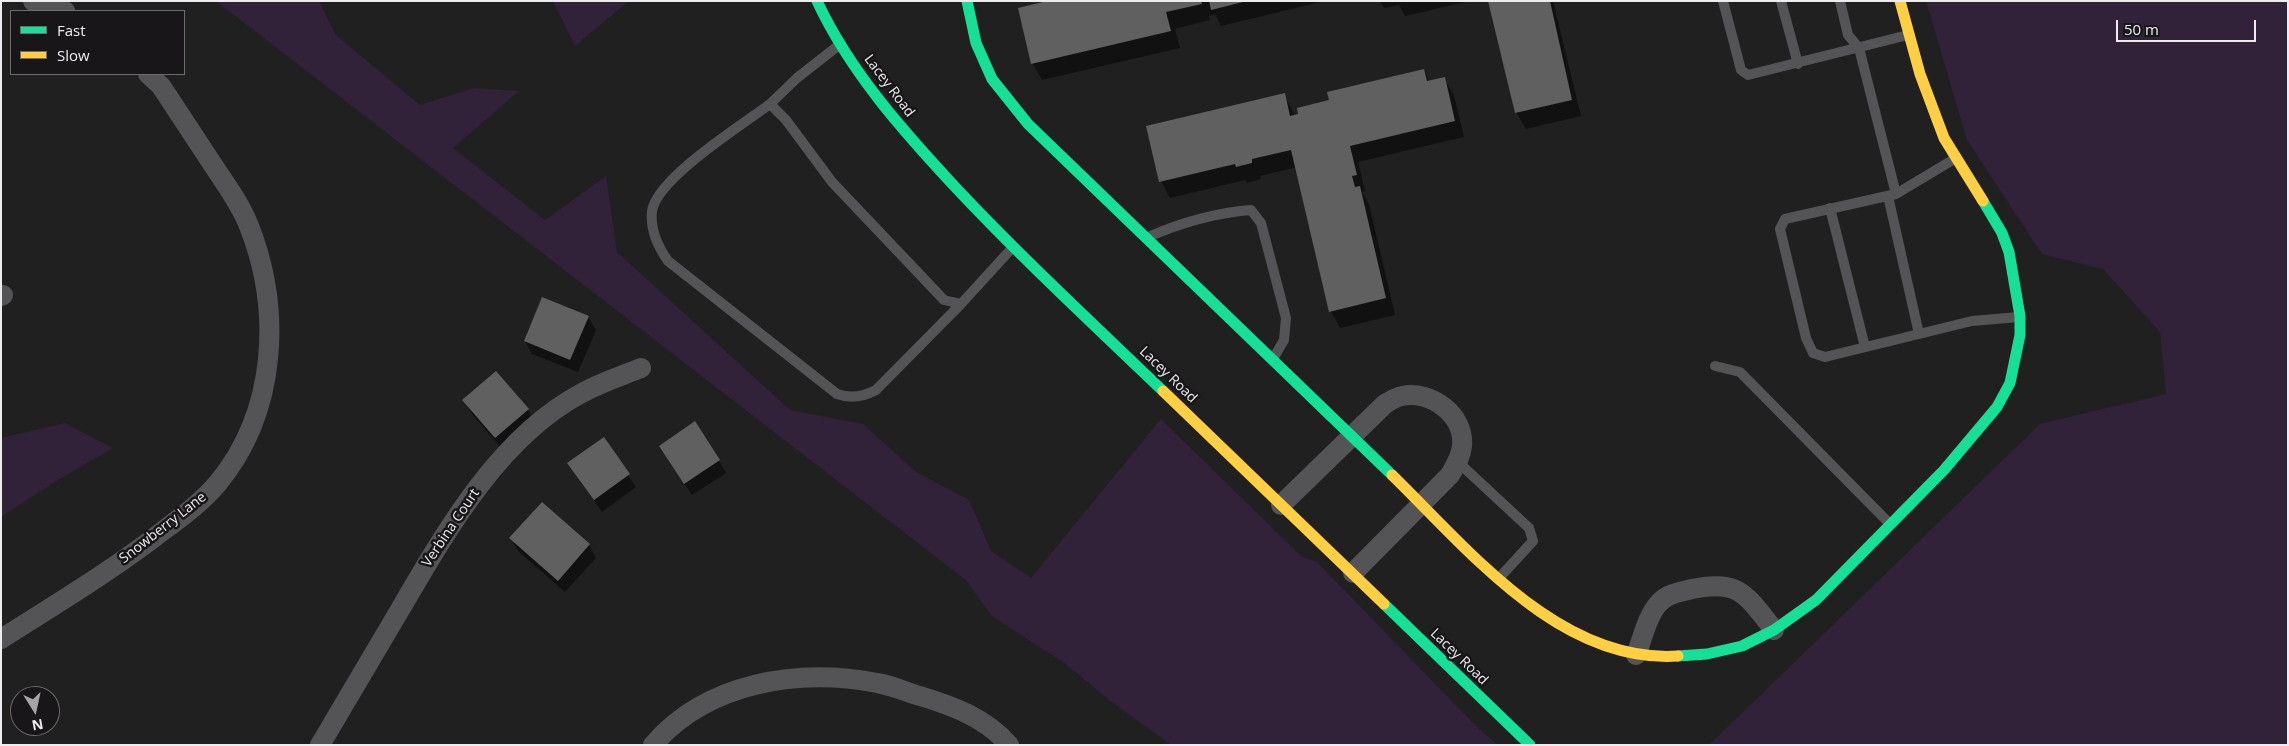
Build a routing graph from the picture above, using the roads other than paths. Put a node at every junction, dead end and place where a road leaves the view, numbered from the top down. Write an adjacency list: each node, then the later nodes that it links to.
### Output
1 (33, 1): 8 (street)
2 (817, 1): 10 (street, Lacey Road)
3 (967, 1): 18 (street)
4 (1723, 1): 12 (lane)
5 (1781, 1): 12 (lane)
6 (1840, 1): 11 (lane)
7 (1900, 1): 9 (street)
8 (62, 10)
9 (1908, 36): 11 (lane); 15 (street)
10 (839, 44): 14 (lane); 19 (street, Lacey Road)
11 (1859, 48): 12 (lane); 16 (lane)
12 (1798, 64)
13 (149, 75): 35 (street, Snowberry Lane)
14 (770, 104): 20 (lane); 20 (lane)
15 (1956, 158): 16 (lane); 21 (street)
16 (1892, 195): 17 (lane); 22 (lane)
17 (1830, 208): 23 (lane); 23 (lane)
18 (1146, 238): 24 (street); 24 (lane)
19 (1014, 247): 20 (lane); 30 (street, Lacey Road)
20 (961, 304)
21 (2020, 316): 22 (lane); 31 (street)
22 (1920, 334): 23 (lane)
23 (1865, 347)
24 (1272, 359): 27 (street)
25 (1715, 366): 31 (lane)
26 (641, 368): 37 (street, Verbina Court)
27 (1352, 437): 28 (street); 29 (street); 30 (street)
28 (1458, 462): 29 (street); 33 (lane)
29 (1422, 504): 32 (street); 33 (street)
30 (1281, 505): 32 (street, Lacey Road)
31 (1890, 525): 34 (street)
32 (1353, 573): 40 (street, Lacey Road)
33 (1499, 578): 36 (street)
34 (1774, 630): 36 (street); 36 (street)
35 (1, 639)
36 (1636, 655)
37 (320, 745)
38 (653, 745): 39 (street)
39 (1009, 745)
40 (1530, 745)

